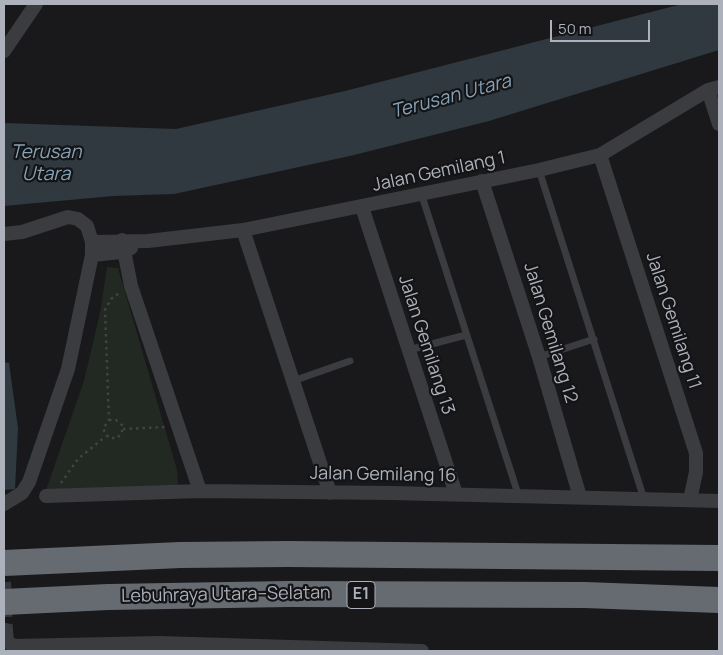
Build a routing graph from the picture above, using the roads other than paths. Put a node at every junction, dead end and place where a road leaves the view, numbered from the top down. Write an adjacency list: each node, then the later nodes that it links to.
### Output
1 (36, 4): 2 (street)
2 (6, 44)
3 (714, 89): 4 (street); 5 (street, Jalan Gemilang 1)
4 (719, 124)
5 (600, 155): 6 (street, Jalan Gemilang 1); 27 (street, Jalan Gemilang 11)
6 (539, 170): 7 (street, Jalan Gemilang 1); 15 (lane)
7 (482, 181): 8 (street, Jalan Gemilang 1); 17 (street, Jalan Gemilang 12)
8 (422, 196): 9 (street, Jalan Gemilang 1); 14 (lane)
9 (362, 207): 10 (street, Jalan Gemilang 1); 16 (street, Jalan Gemilang 13)
10 (242, 230): 12 (street, Jalan Gemilang 1); 19 (street)
11 (4, 234): 13 (street)
12 (123, 246): 13 (street, Jalan Gemilang 1); 20 (street)
13 (92, 248): 29 (street)
14 (466, 335): 16 (lane); 25 (lane)
15 (594, 339): 17 (lane); 26 (lane)
16 (408, 350): 22 (street, Jalan Gemilang 13)
17 (539, 357): 24 (street, Jalan Gemilang 12)
18 (350, 361): 19 (lane)
19 (292, 381): 21 (street)
20 (200, 491): 21 (street, Jalan Gemilang 16); 23 (street, Jalan Gemilang 16)
21 (330, 493): 22 (street, Jalan Gemilang 16)
22 (456, 494): 25 (street, Jalan Gemilang 16)
23 (50, 496)
24 (580, 497): 25 (street, Jalan Gemilang 16); 26 (street, Jalan Gemilang 16)
25 (519, 498)
26 (644, 499): 27 (street, Jalan Gemilang 16)
27 (690, 500): 28 (street, Jalan Gemilang 16)
28 (719, 501)
29 (4, 505)
30 (719, 558): 31 (highway)
31 (4, 563)
32 (719, 600): 33 (highway, Lebuhraya Utara–Selatan / E1)
33 (4, 602)
34 (5, 637): 35 (street)
35 (85, 648): 36 (street)
36 (422, 651)

